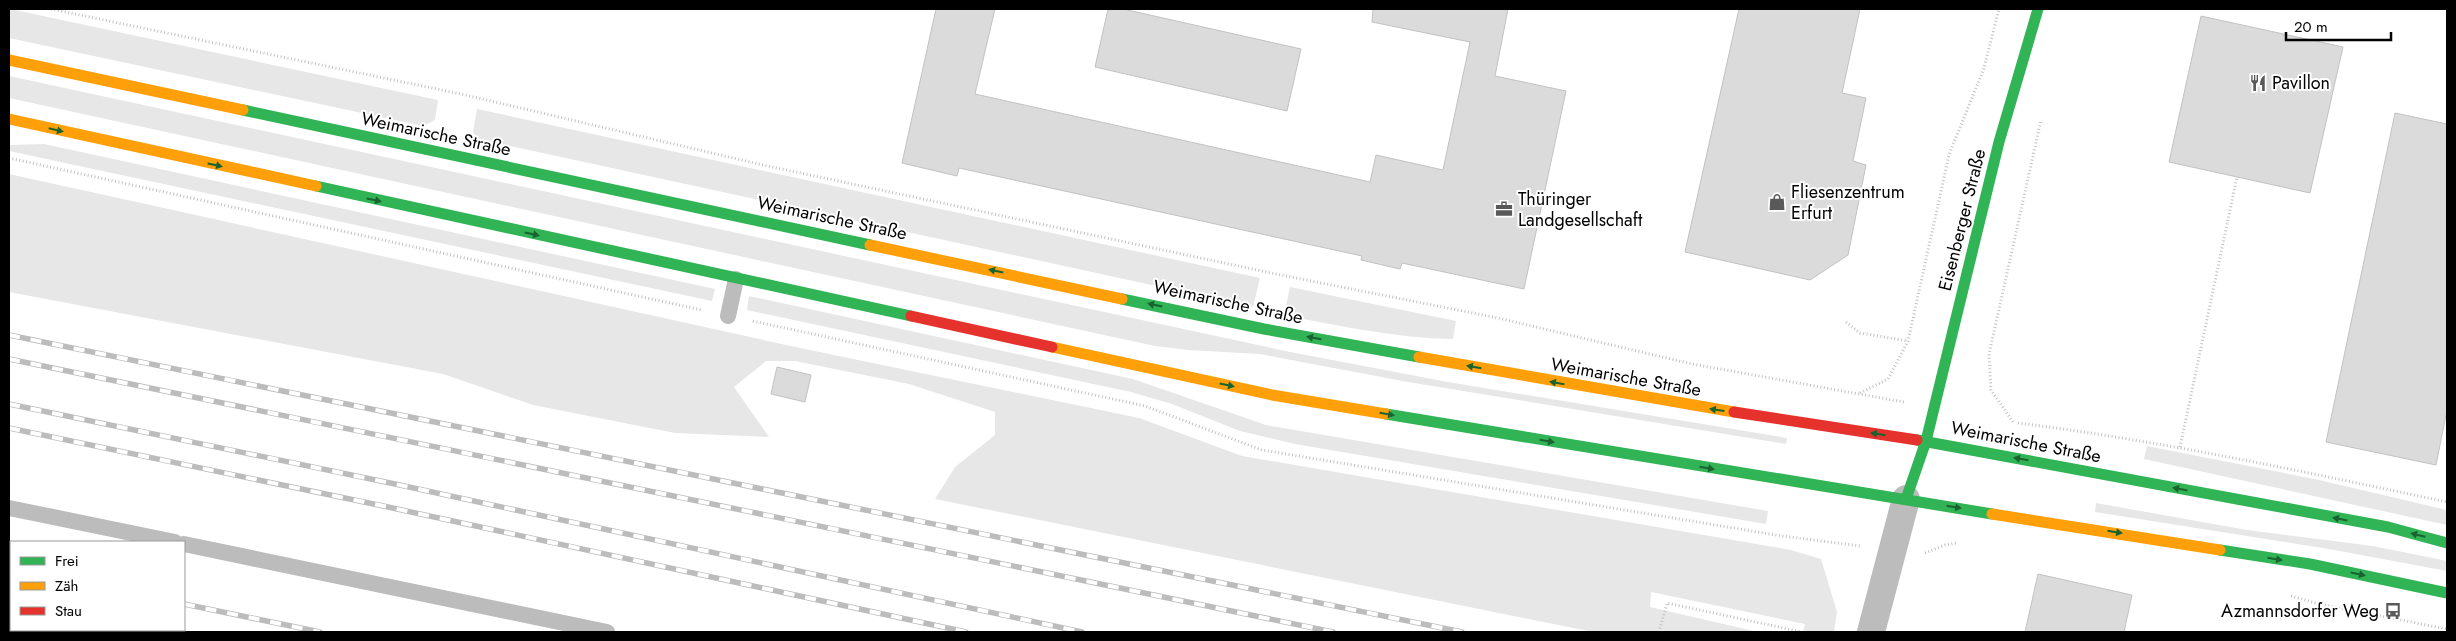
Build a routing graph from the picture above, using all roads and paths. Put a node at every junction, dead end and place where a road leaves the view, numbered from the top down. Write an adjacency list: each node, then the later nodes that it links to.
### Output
1 (51, 9): 13 (path)
2 (1999, 9): 12 (path)
3 (2038, 9): 14 (main road, Eisenberger Straße)
4 (9, 60): 17 (main road, Weimarische Straße, one-way to 4)
5 (2042, 117): 16 (path)
6 (9, 119): 9 (main road, one-way to 9)
7 (9, 158): 10 (path)
8 (2236, 177): 18 (path)
9 (736, 279): 10 (lane); 19 (main road, one-way to 19)
10 (728, 316): 25 (path)
11 (1846, 322): 12 (path)
12 (1908, 342): 13 (path)
13 (1859, 394): 14 (path)
14 (1934, 407): 17 (main road, Eisenberger Straße)
15 (2004, 421): 16 (path)
16 (2013, 422): 18 (path)
17 (1926, 441): 19 (main road, Eisenberger Straße); 23 (main road, Weimarische Straße, one-way to 17)
18 (2180, 447): 20 (path)
19 (1906, 499): 25 (street); 26 (main road, one-way to 26)
20 (2447, 502)
21 (9, 508): 22 (lane)
22 (170, 541)
23 (2447, 543)
24 (185, 544): 27 (lane)
25 (1891, 550): 30 (street)
26 (2447, 593)
27 (607, 632)
28 (1659, 632): 29 (path)
29 (1802, 632)
30 (1871, 632)

